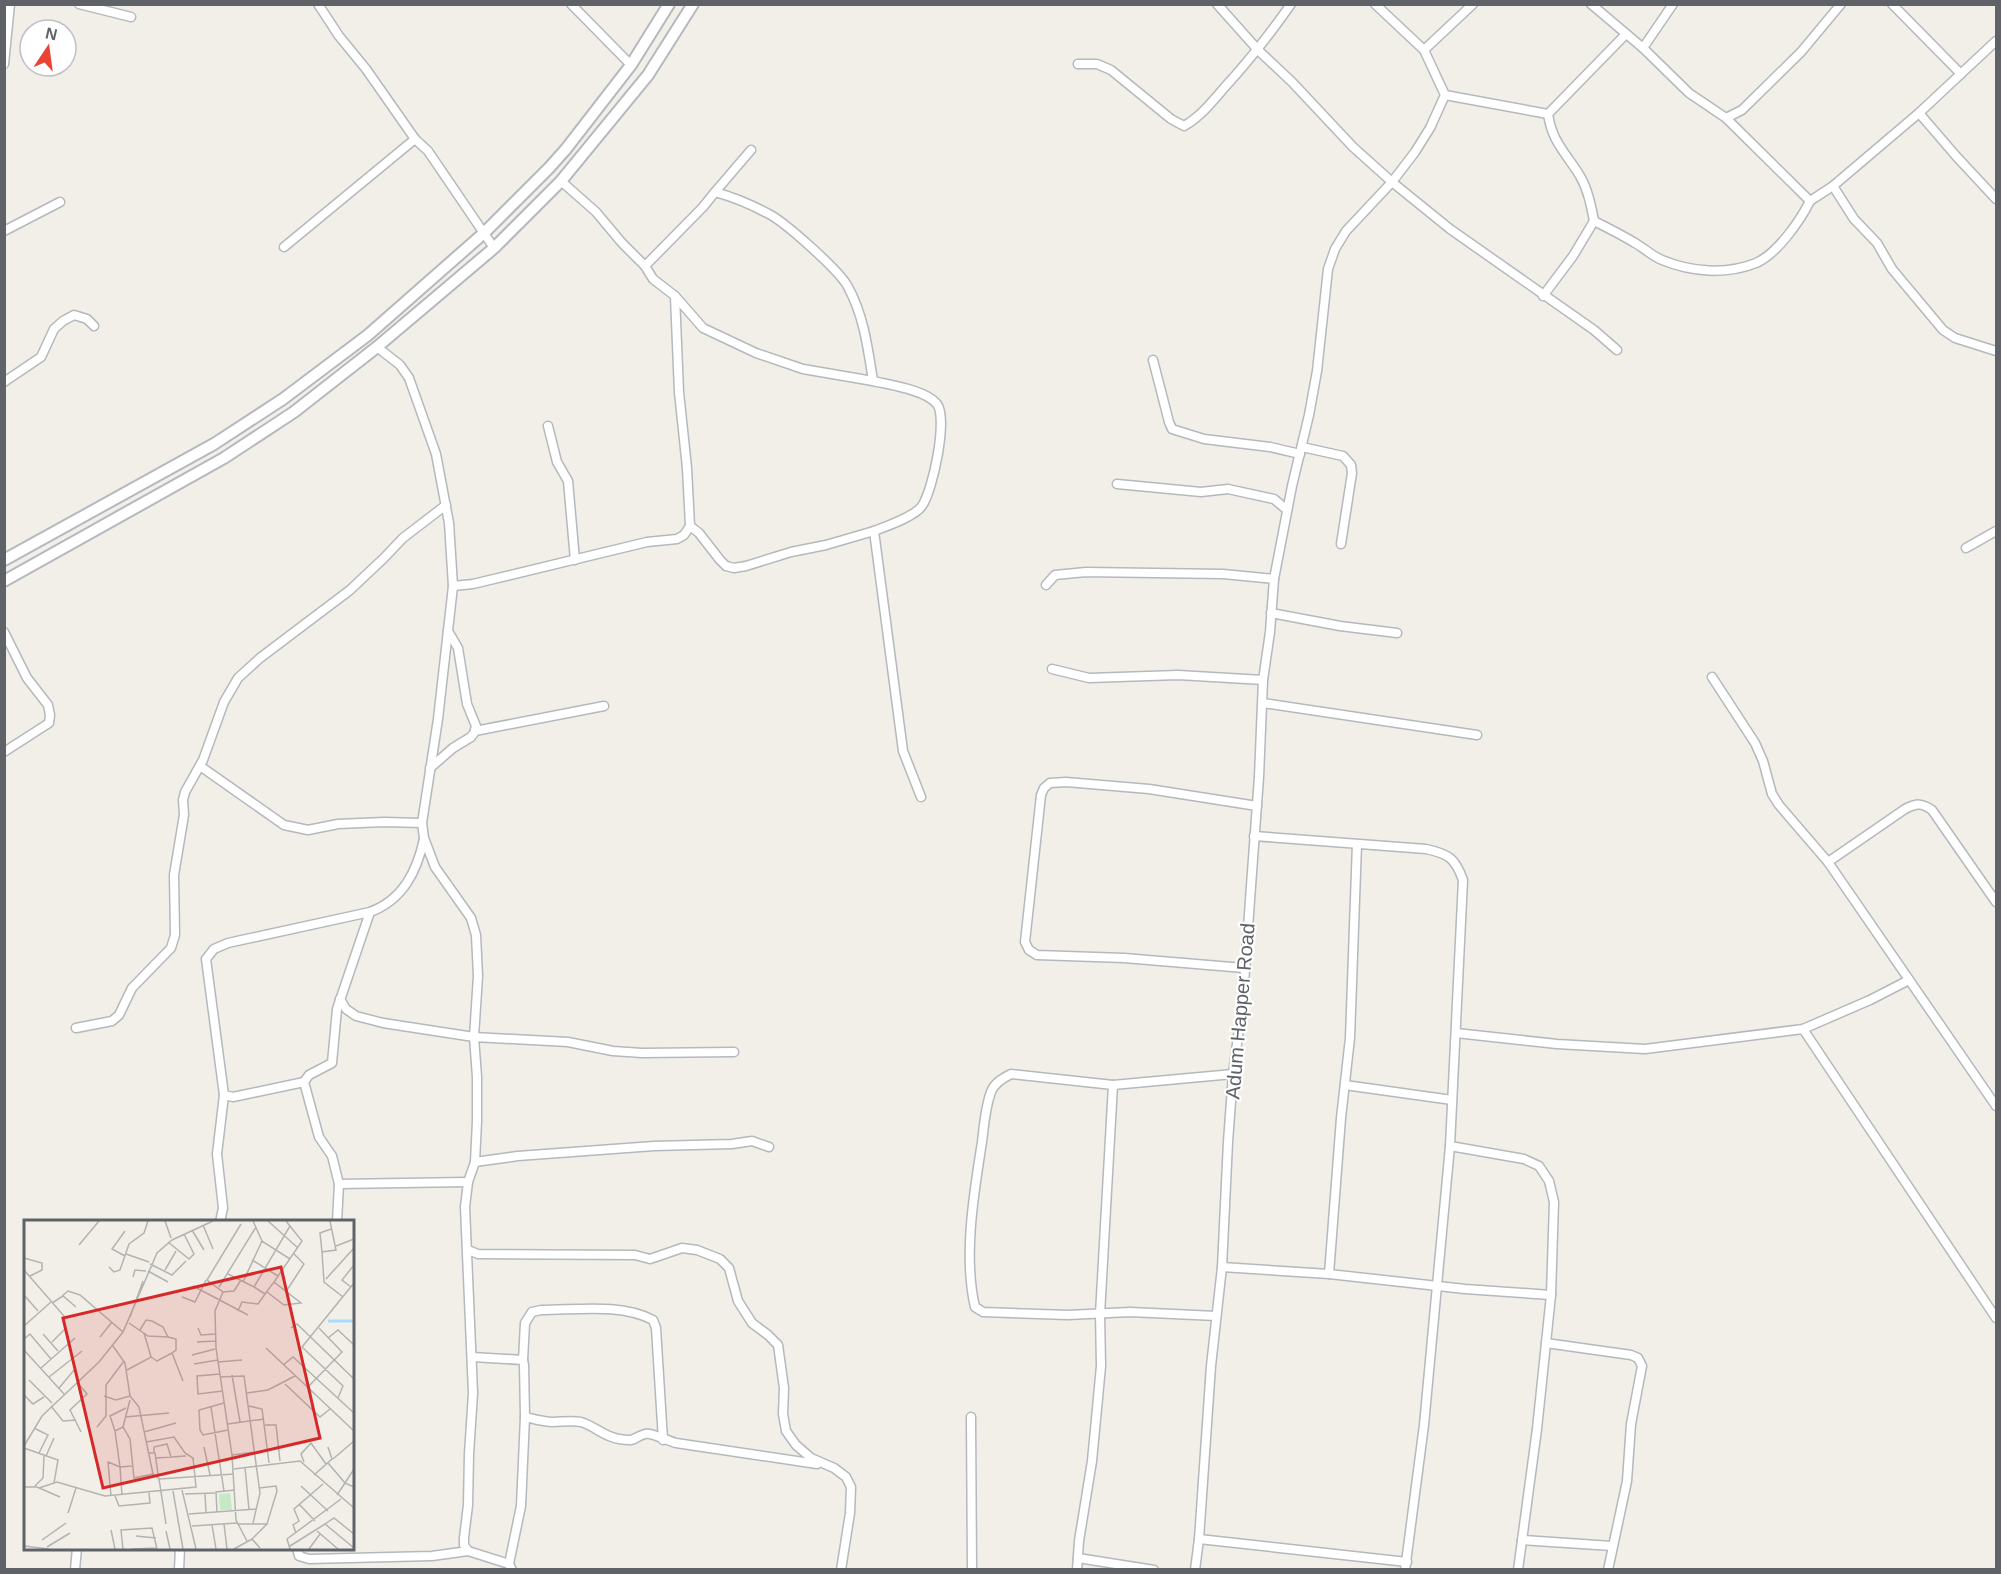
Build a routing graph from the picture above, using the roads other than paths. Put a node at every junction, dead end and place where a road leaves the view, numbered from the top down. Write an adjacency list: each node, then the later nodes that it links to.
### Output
1 (10, 4): 21 (street)
2 (79, 4): 15 (street)
3 (318, 4): 29 (street)
4 (571, 4): 23 (street)
5 (669, 4): 23 (street)
6 (693, 4): 31 (street)
7 (1217, 4): 19 (street)
8 (1291, 4): 19 (street)
9 (1375, 4): 20 (street)
10 (1473, 4): 20 (street)
11 (1591, 4): 16 (street)
12 (1673, 4): 18 (street)
13 (1841, 4): 28 (street)
14 (1892, 4): 24 (street)
15 (131, 17)
16 (1626, 34): 18 (street); 27 (street)
17 (1996, 41): 24 (street)
18 (1643, 48): 28 (street)
19 (1258, 50): 22 (street); 32 (street)
20 (1424, 50): 25 (street)
21 (4, 63)
22 (1078, 64)
23 (631, 65): 40 (street)
24 (1960, 74): 26 (street)
25 (1445, 95): 27 (street); 32 (street, Adum Happer Road)
26 (1919, 113): 33 (street); 35 (street)
27 (1548, 114): 38 (street)
28 (1726, 118): 36 (street)
29 (415, 139): 40 (street); 41 (street)
30 (751, 150): 34 (street)
31 (561, 181): 42 (street); 43 (street)
32 (1392, 182): 45 (street); 54 (street, Adum Happer Road)
33 (1833, 186): 36 (street); 49 (street)
34 (716, 192): 43 (street); 51 (street)
35 (1996, 199)
36 (1810, 201): 38 (street)
37 (60, 202): 39 (street)
38 (1594, 221): 45 (street)
39 (4, 231)
40 (484, 233): 42 (street); 63 (street)
41 (284, 247)
42 (494, 248): 47 (street)
43 (645, 266): 44 (street)
44 (675, 296): 51 (street); 58 (street)
45 (1544, 296): 48 (street)
46 (94, 326): 52 (street)
47 (377, 347): 56 (street); 66 (street)
48 (1617, 350)
49 (1996, 351)
50 (1154, 360): 54 (street)
51 (873, 381): 59 (street)
52 (4, 382)
53 (548, 426): 64 (street)
54 (1301, 451): 57 (street, Adum Happer Road); 61 (street)
55 (1117, 484): 57 (street)
56 (446, 505): 68 (street); 81 (street)
57 (1287, 510): 65 (street, Adum Happer Road)
58 (690, 526): 59 (street); 64 (street)
59 (874, 531): 83 (street)
60 (1996, 531): 62 (street)
61 (1341, 544)
62 (1966, 548)
63 (4, 560)
64 (575, 560): 68 (street)
65 (1274, 579): 67 (street); 69 (street, Adum Happer Road)
66 (4, 581)
67 (1046, 585)
68 (453, 586): 70 (street)
69 (1271, 613): 72 (street); 75 (street, Adum Happer Road)
70 (448, 630): 78 (street); 82 (street)
71 (4, 632): 80 (street)
72 (1397, 633)
73 (1052, 669): 75 (street)
74 (1712, 677): 89 (street)
75 (1263, 680): 76 (street, Adum Happer Road)
76 (1263, 704): 79 (street); 84 (street, Adum Happer Road)
77 (604, 706): 78 (street)
78 (475, 731): 82 (street)
79 (1477, 735)
80 (4, 752)
81 (200, 766): 85 (street); 95 (street)
82 (429, 768): 85 (street)
83 (921, 797)
84 (1257, 806): 86 (street, Adum Happer Road); 92 (street)
85 (422, 823): 87 (street)
86 (1254, 836): 88 (street); 92 (street, Adum Happer Road)
87 (424, 838): 91 (street); 98 (street)
88 (1357, 844): 97 (street); 103 (street)
89 (1828, 862): 90 (street); 93 (street)
90 (1996, 902)
91 (370, 912): 94 (street); 104 (street)
92 (1244, 968): 100 (street, Adum Happer Road)
93 (1909, 980): 96 (street); 106 (street)
94 (340, 999): 98 (street); 101 (street)
95 (76, 1028)
96 (1803, 1029): 97 (street); 121 (street)
97 (1456, 1033): 105 (street)
98 (474, 1037): 99 (street); 109 (street)
99 (734, 1052)
100 (1233, 1074): 102 (street); 115 (street, Adum Happer Road)
101 (304, 1082): 104 (street); 111 (street)
102 (1113, 1085): 119 (street); 119 (street)
103 (1345, 1085): 105 (street); 116 (street)
104 (224, 1095): 112 (street)
105 (1452, 1100): 107 (street)
106 (1996, 1103)
107 (1450, 1146): 117 (street); 118 (street)
108 (769, 1147): 109 (street)
109 (475, 1162): 110 (street)
110 (468, 1182): 111 (street); 114 (street)
111 (339, 1184): 113 (street)
112 (220, 1220)
113 (337, 1220)
114 (468, 1250): 123 (street); 128 (street)
115 (1222, 1267): 116 (street); 120 (street, Adum Happer Road)
116 (1329, 1274): 117 (street)
117 (1437, 1286): 118 (street); 137 (street)
118 (1551, 1295): 122 (street)
119 (1100, 1314): 120 (street); 136 (street)
120 (1216, 1316): 129 (street, Adum Happer Road)
121 (1996, 1318)
122 (1546, 1343): 130 (street); 131 (street)
123 (472, 1357): 124 (street); 135 (street)
124 (523, 1360): 125 (street); 127 (street)
125 (525, 1417): 127 (street); 138 (street)
126 (971, 1417): 142 (street)
127 (663, 1440): 128 (street)
128 (821, 1464): 141 (street)
129 (1199, 1539): 137 (street); 145 (street, Adum Happer Road)
130 (1522, 1540): 131 (street); 146 (street)
131 (1612, 1546): 147 (street)
132 (77, 1550): 139 (street)
133 (180, 1550): 140 (street)
134 (298, 1550): 135 (street)
135 (468, 1551): 138 (street)
136 (1078, 1558): 143 (street); 144 (street)
137 (1406, 1566)
138 (511, 1567)
139 (75, 1569)
140 (179, 1569)
141 (841, 1569)
142 (972, 1569)
143 (1077, 1569)
144 (1154, 1569)
145 (1195, 1569)
146 (1518, 1569)
147 (1608, 1569)

